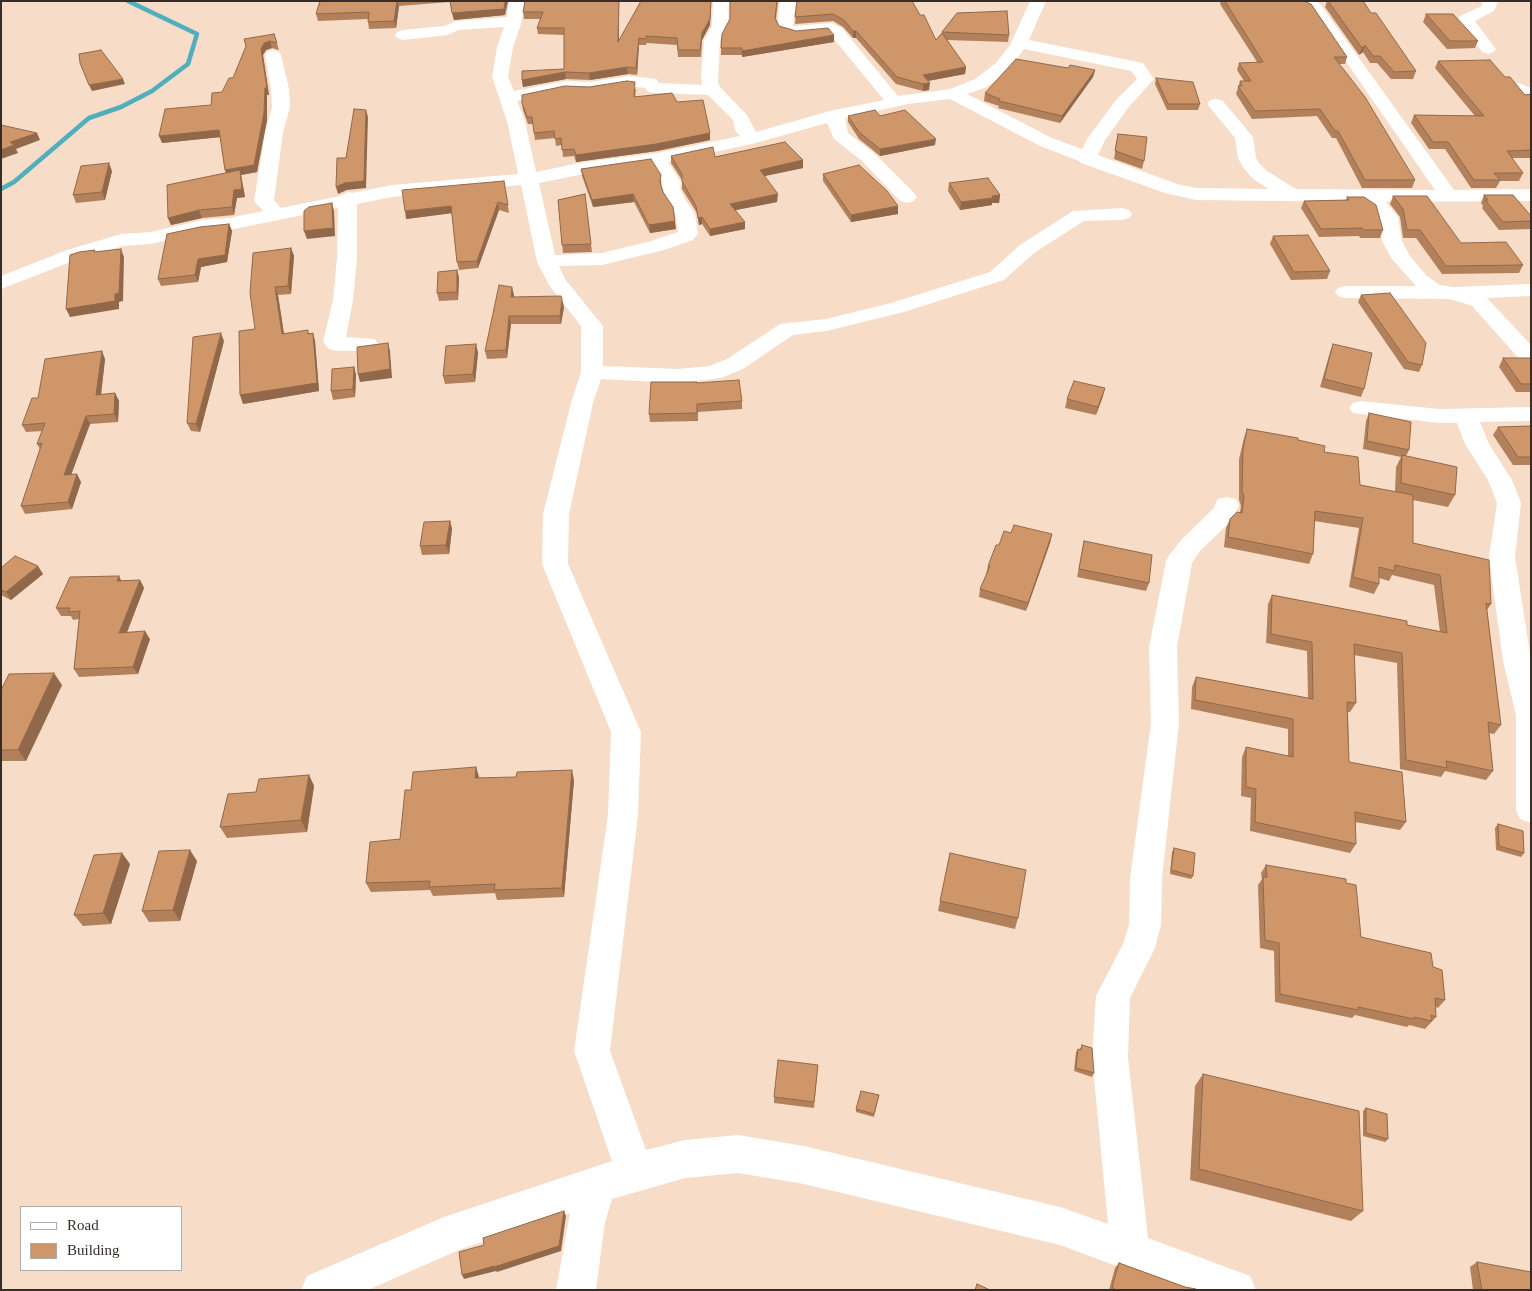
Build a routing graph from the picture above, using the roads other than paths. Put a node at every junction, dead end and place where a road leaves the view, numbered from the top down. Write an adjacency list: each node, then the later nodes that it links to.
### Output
1 (517, 1): 7 (street)
2 (721, 1): 12 (street)
3 (788, 1): 15 (street)
4 (1038, 1): 9 (street)
5 (1303, 1): 25 (street)
6 (1490, 1): 10 (street)
7 (514, 21): 8 (street); 14 (street)
8 (403, 35)
9 (1020, 43): 13 (street); 19 (street)
10 (1488, 49)
11 (273, 55): 28 (street)
12 (713, 90): 14 (street); 18 (street)
13 (953, 94): 15 (street); 19 (street)
14 (509, 97): 21 (street)
15 (895, 103): 17 (street)
16 (1216, 104): 23 (street)
17 (836, 115): 18 (street); 26 (street)
18 (752, 139): 20 (street)
19 (1087, 158): 23 (street)
20 (657, 159): 21 (street); 30 (street)
21 (529, 178): 27 (street); 30 (street)
22 (1531, 194): 25 (street)
23 (1293, 196): 24 (street)
24 (1365, 196): 25 (street); 34 (street)
25 (1449, 196)
26 (907, 197)
27 (348, 198): 28 (street); 35 (street)
28 (276, 213): 31 (street)
29 (1122, 214): 37 (street)
30 (547, 262): 37 (street)
31 (1, 283)
32 (1531, 290): 34 (street)
33 (1345, 292): 34 (street)
34 (1453, 293): 36 (street)
35 (367, 344)
36 (1531, 358)
37 (592, 372): 43 (street)
38 (1361, 408): 40 (street)
39 (1531, 414): 40 (street)
40 (1465, 415): 42 (street)
41 (1227, 505): 45 (street)
42 (1531, 810)
43 (635, 1172): 44 (street); 45 (street)
44 (597, 1184): 46 (street); 47 (street)
45 (1130, 1252): 48 (street)
46 (320, 1290)
47 (576, 1290)
48 (1236, 1290)

